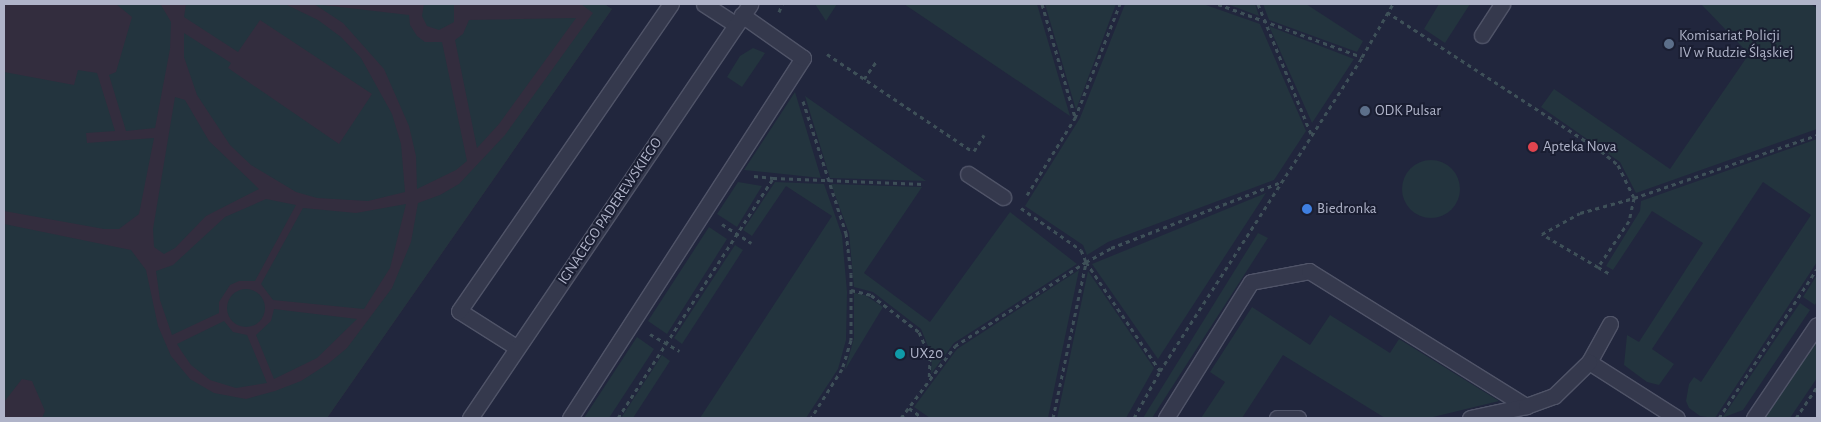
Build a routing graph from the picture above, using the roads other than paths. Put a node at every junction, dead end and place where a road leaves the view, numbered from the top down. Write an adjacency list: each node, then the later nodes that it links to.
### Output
1 (671, 4): 10 (street)
2 (704, 4): 4 (street)
3 (1502, 4): 5 (street)
4 (743, 15): 10 (street, IGNACEGO PADEREWSKIEGO); 14 (street)
5 (1482, 34)
6 (968, 174): 7 (street)
7 (1003, 197)
8 (1610, 324): 11 (street)
9 (1817, 325): 20 (street)
10 (516, 347): 13 (street, IGNACEGO PADEREWSKIEGO)
11 (1589, 362): 12 (street); 19 (street)
12 (1526, 406): 15 (street); 18 (street)
13 (470, 418)
14 (570, 418)
15 (1166, 418)
16 (1277, 418): 17 (street)
17 (1298, 418)
18 (1470, 418)
19 (1677, 418)
20 (1754, 418)

